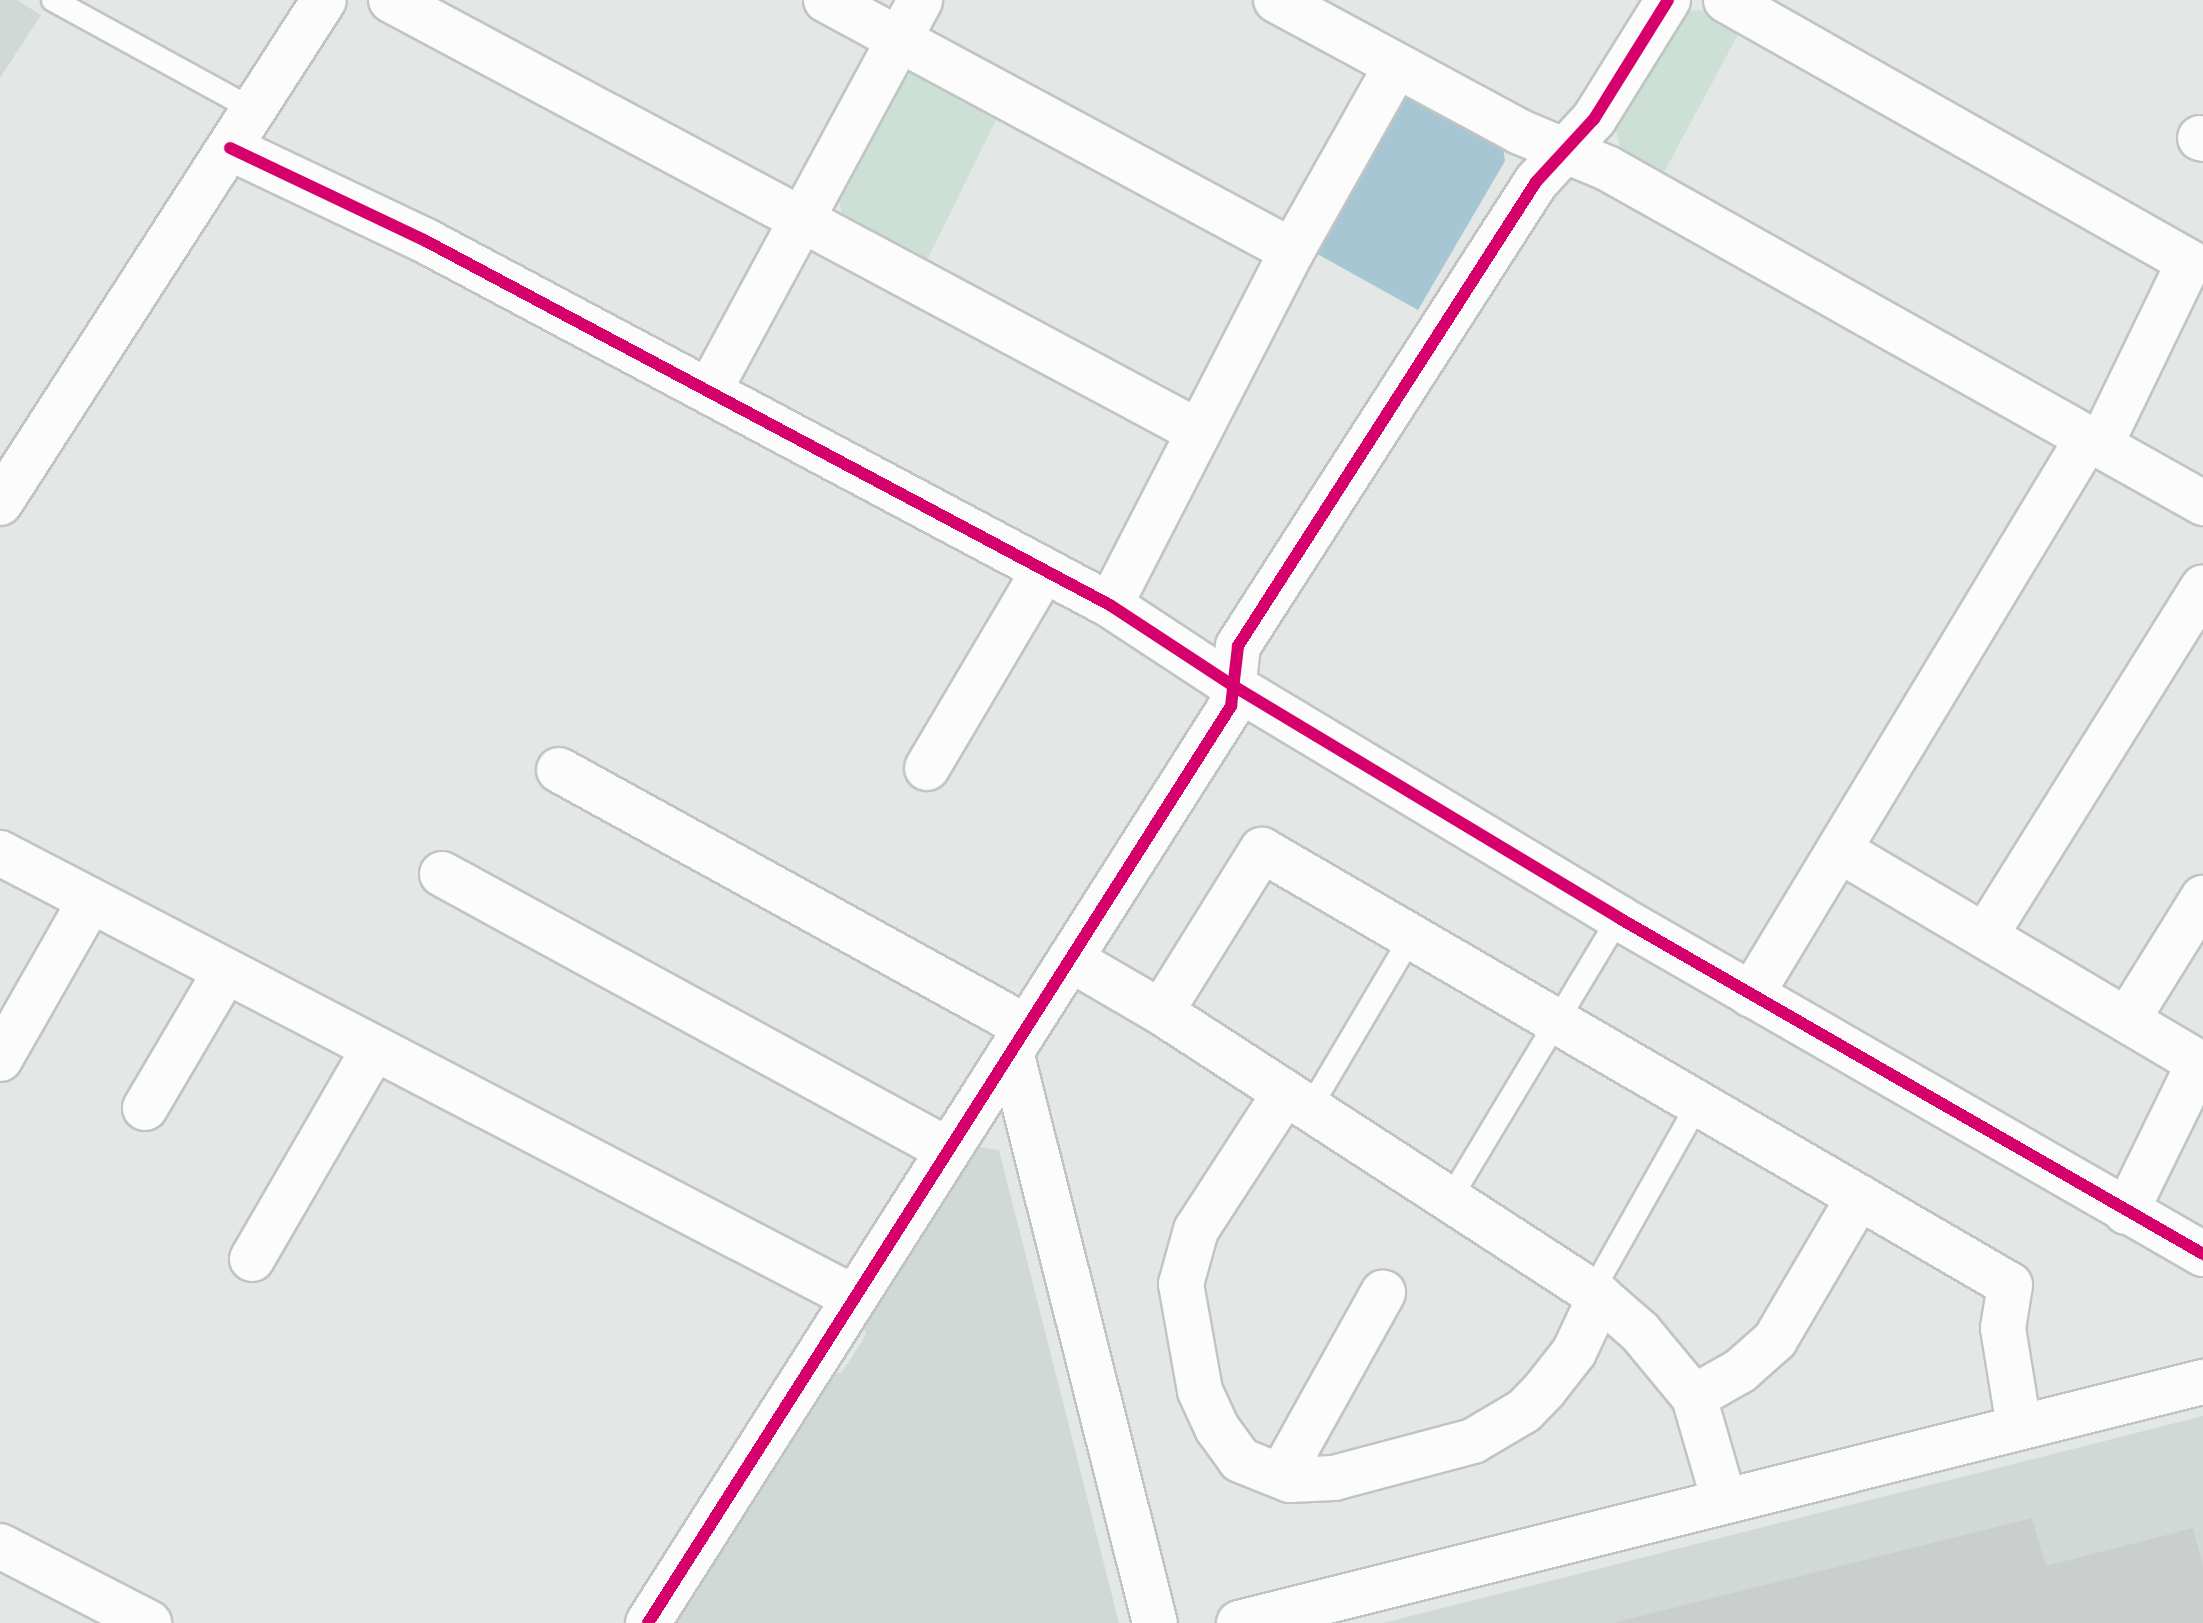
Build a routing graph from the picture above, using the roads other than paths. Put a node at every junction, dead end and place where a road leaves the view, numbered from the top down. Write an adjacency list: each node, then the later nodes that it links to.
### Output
1 (53, 0): 11 (lane)
2 (324, 0): 11 (street)
3 (391, 0): 14 (street)
4 (826, 0): 9 (street)
5 (920, 0): 9 (street)
6 (1668, 0): 13 (street)
7 (1726, 0): 18 (street)
8 (1298, 5): 10 (street)
9 (899, 39): 14 (street); 15 (street)
10 (1395, 68): 13 (street); 15 (street)
11 (252, 109): 12 (street)
12 (230, 148): 16 (street); 19 (street)
13 (1564, 151): 18 (street); 24 (street)
14 (802, 219): 16 (street); 17 (street)
15 (1292, 251): 17 (street)
16 (709, 391): 21 (street)
17 (1199, 432): 23 (street)
18 (2094, 443): 20 (street); 27 (street)
19 (0, 503)
20 (2203, 503)
21 (1044, 570): 23 (street); 25 (street)
22 (2203, 587): 33 (street)
23 (1110, 605): 24 (street)
24 (1235, 687): 32 (street); 35 (street)
25 (927, 768)
26 (559, 770): 41 (street)
27 (1839, 850): 33 (street); 37 (street)
28 (0, 853): 31 (street)
29 (442, 874): 47 (street)
30 (2203, 898): 39 (street)
31 (90, 901): 36 (street); 43 (street)
32 (1619, 918): 37 (street); 40 (lane)
33 (1985, 936): 39 (street)
34 (1411, 937): 38 (street); 40 (street); 44 (lane)
35 (1070, 959): 38 (street); 41 (street)
36 (225, 972): 42 (street); 46 (street)
37 (1751, 995): 50 (street)
38 (1161, 1012): 44 (street)
39 (2127, 1020): 50 (street)
40 (1558, 1023): 45 (street); 49 (lane)
41 (1019, 1039): 47 (street); 64 (street)
42 (373, 1050): 52 (street); 55 (street)
43 (0, 1059)
44 (1298, 1100): 49 (street); 59 (street)
45 (1698, 1104): 48 (street); 54 (lane)
46 (145, 1108)
47 (948, 1150): 55 (street)
48 (1859, 1197): 57 (street); 58 (street)
49 (1450, 1199): 54 (street)
50 (2126, 1212): 51 (street)
51 (2203, 1254)
52 (252, 1259)
53 (1383, 1293): 59 (street)
54 (1596, 1294): 57 (street); 59 (street)
55 (853, 1297): 63 (street)
56 (2203, 1382): 58 (street)
57 (1694, 1397): 60 (street)
58 (2019, 1427): 60 (street)
59 (1281, 1476)
60 (1724, 1500): 65 (street)
61 (0, 1546): 62 (street)
62 (149, 1623)
63 (648, 1623)
64 (1155, 1623)
65 (1239, 1623)

